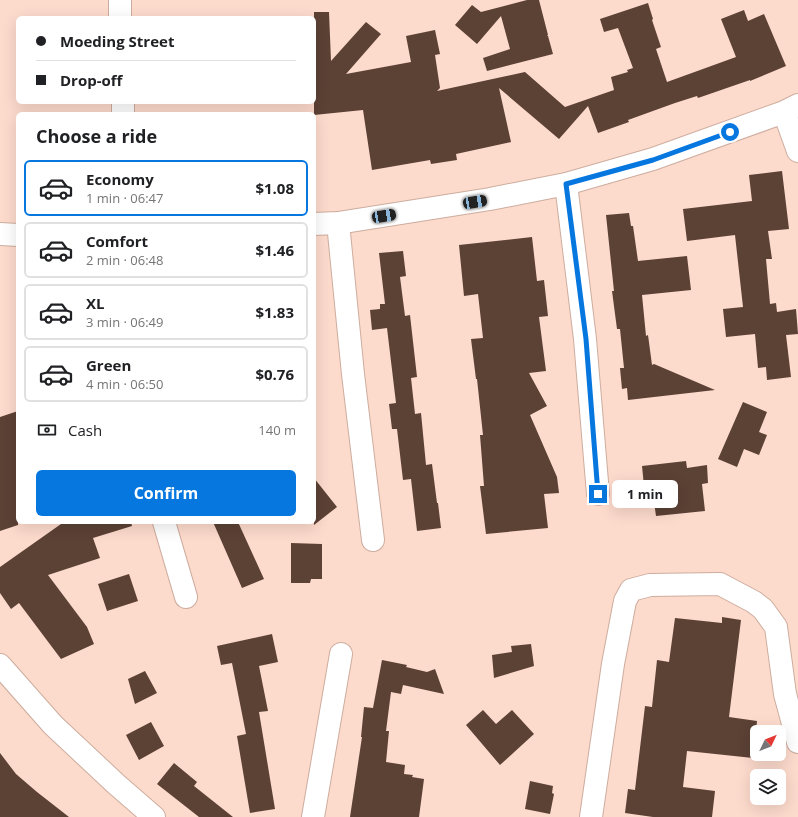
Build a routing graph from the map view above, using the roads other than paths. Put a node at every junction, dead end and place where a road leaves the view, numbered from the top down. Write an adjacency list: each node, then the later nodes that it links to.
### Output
1 (120, 0): 2 (street)
2 (120, 16)
3 (791, 108): 4 (street); 5 (street)
4 (798, 151)
5 (566, 184): 6 (street); 10 (street)
6 (338, 223): 7 (street); 12 (street)
7 (316, 224)
8 (0, 234): 9 (street)
9 (16, 235)
10 (598, 494)
11 (165, 524): 13 (street)
12 (373, 540)
13 (186, 597)
14 (340, 654): 18 (street)
15 (0, 665): 17 (street)
16 (798, 742): 19 (street)
17 (154, 817)
18 (313, 817)
19 (591, 817)

